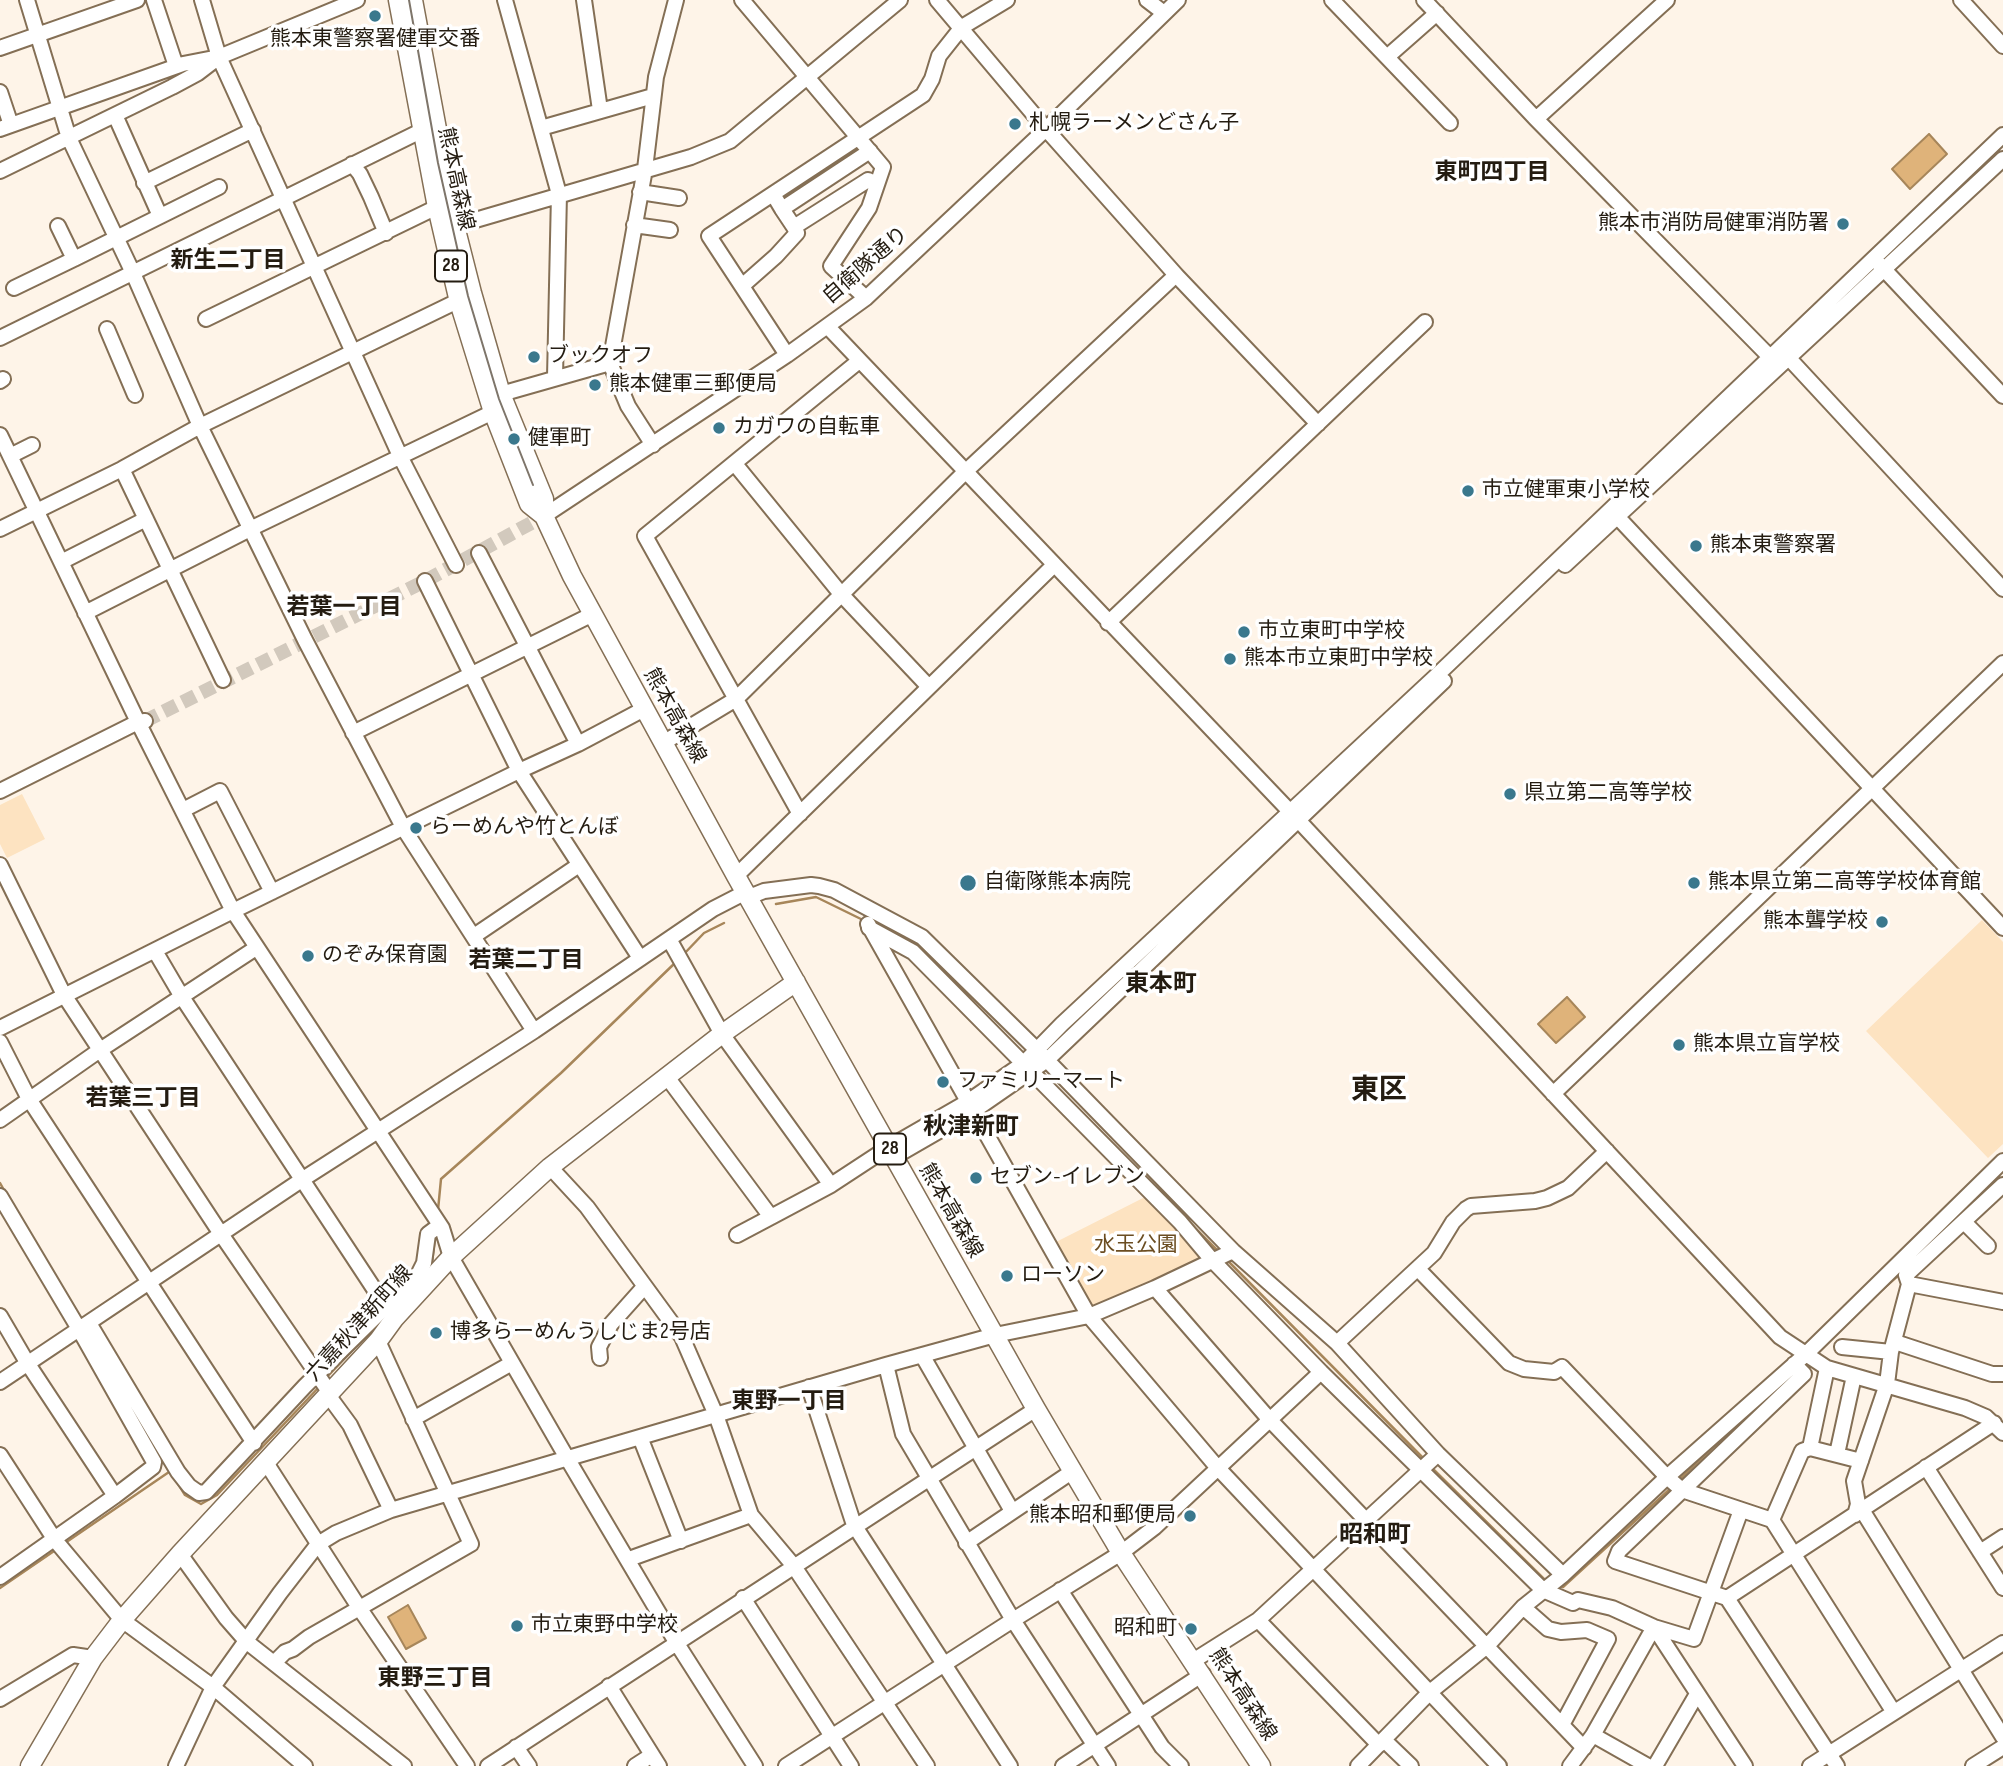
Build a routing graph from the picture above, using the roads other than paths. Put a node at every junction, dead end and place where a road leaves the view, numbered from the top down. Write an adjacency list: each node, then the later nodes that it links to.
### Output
1 (27, 0): 24 (street)
2 (137, 0): 24 (street)
3 (154, 0): 29 (street)
4 (202, 0): 27 (street)
5 (357, 0): 27 (street)
6 (398, 0): 39 (main road, 熊本高森線 / 28)
7 (413, 0): 39 (main road, 熊本高森線 / 28)
8 (505, 0): 40 (street)
9 (584, 0): 34 (street)
10 (676, 0): 32 (street)
11 (742, 0): 30 (street)
12 (900, 0): 30 (street)
13 (937, 0): 23 (street)
14 (1007, 0): 23 (street)
15 (1147, 0): 21 (street)
16 (1178, 0): 21 (street, 自衛隊通り)
17 (1332, 0): 28 (street)
18 (1424, 0): 22 (street)
19 (1667, 0): 36 (street)
20 (1961, 0): 25 (street)
21 (1164, 13): 41 (street, 自衛隊通り)
22 (1437, 13): 28 (street); 36 (street)
23 (962, 27): 41 (street); 45 (street)
24 (37, 34): 26 (street); 33 (street)
25 (2003, 46)
26 (0, 48)
27 (219, 57): 29 (street); 35 (street); 42 (street)
28 (1387, 57): 37 (street)
29 (176, 66): 33 (street)
30 (807, 77): 45 (street); 49 (street)
31 (0, 92): 38 (street)
32 (653, 96): 34 (street); 49 (street)
33 (60, 108): 38 (street); 44 (street)
34 (600, 110): 40 (street)
35 (115, 115): 44 (street); 51 (street)
36 (1536, 119): 86 (street)
37 (1450, 122)
38 (6, 127)
39 (429, 127): 48 (street); 59 (main road, 熊本高森線 / 28); 65 (main road, 熊本高森線 / 28)
40 (541, 128): 55 (street)
41 (1046, 129): 74 (street); 78 (street, 自衛隊通り)
42 (253, 130): 51 (street); 57 (street)
43 (2003, 135): 69 (street)
44 (69, 138): 50 (street); 68 (street)
45 (860, 138): 46 (street); 56 (street)
46 (870, 150): 52 (street); 60 (street)
47 (2003, 159): 72 (street)
48 (352, 164): 57 (street); 67 (street)
49 (645, 169): 54 (street); 55 (street)
50 (0, 171)
51 (144, 183): 61 (street)
52 (877, 184): 64 (street); 78 (street)
53 (219, 187): 61 (street)
54 (640, 192): 58 (street); 62 (street)
55 (559, 194): 65 (street); 89 (street)
56 (774, 194): 60 (street); 75 (street)
57 (284, 197): 71 (street); 73 (street)
58 (679, 198)
59 (437, 207): 65 (main road, 熊本高森線 / 28); 67 (street)
60 (782, 209): 64 (street)
61 (160, 216): 68 (street)
62 (635, 225): 66 (street); 88 (street)
63 (58, 226): 70 (street)
64 (794, 227): 75 (street)
65 (449, 228): 77 (main road, 熊本高森線 / 28)
66 (670, 230)
67 (386, 233): 71 (street)
68 (116, 238): 70 (street); 73 (street)
69 (1874, 258): 72 (street); 86 (street)
70 (74, 259): 76 (street)
71 (314, 268): 79 (street); 84 (street)
72 (1884, 270): 86 (street); 92 (street)
73 (133, 273): 83 (street); 95 (street)
74 (1176, 275): 94 (street); 103 (street)
75 (742, 286): 85 (street)
76 (14, 288)
77 (466, 298): 84 (street); 90 (main road, 熊本高森線 / 28); 93 (main road, 熊本高森線 / 28)
78 (866, 298): 81 (street, 自衛隊通り)
79 (206, 319)
80 (1425, 322): 94 (street)
81 (828, 327): 85 (street, 自衛隊通り); 87 (street)
82 (107, 329): 91 (street)
83 (0, 338)
84 (353, 352): 95 (street); 100 (street)
85 (787, 355): 98 (street, 自衛隊通り)
86 (1780, 355): 105 (street); 116 (street)
87 (859, 361): 101 (street); 103 (street)
88 (610, 363): 89 (street); 98 (street)
89 (555, 377): 90 (street)
90 (502, 394): 93 (street); 106 (main road, 熊本高森線 / 28)
91 (135, 395)
92 (2003, 396)
93 (493, 412): 100 (street); 106 (main road, 熊本高森線 / 28)
94 (1318, 424): 120 (street)
95 (200, 426): 102 (street); 108 (street)
96 (0, 435): 99 (street)
97 (32, 445): 99 (street)
98 (653, 445): 106 (street, 自衛隊通り)
99 (10, 456): 104 (street)
100 (401, 458): 108 (street); 112 (street)
101 (735, 464): 117 (street); 126 (street)
102 (122, 469): 104 (street); 107 (street)
103 (965, 472): 113 (street); 117 (street)
104 (36, 511): 109 (street); 111 (street)
105 (1613, 512): 133 (street); 137 (street)
106 (544, 516): 119 (main road, 熊本高森線 / 28)
107 (146, 519): 111 (street); 114 (street)
108 (252, 528): 114 (street); 129 (street)
109 (0, 529)
110 (479, 553): 121 (street)
111 (61, 562): 118 (street)
112 (456, 565)
113 (1054, 565): 120 (street); 125 (street)
114 (170, 571): 118 (street); 124 (street)
115 (425, 581): 123 (street)
116 (2003, 589)
117 (841, 594): 125 (street); 126 (street)
118 (86, 614): 128 (street)
119 (593, 614): 121 (street); 127 (main road, 熊本高森線 / 28)
120 (1108, 623): 137 (street)
121 (526, 647): 123 (street); 131 (street)
122 (2003, 663): 133 (street)
123 (470, 675): 129 (street); 132 (street)
124 (223, 680)
125 (929, 687): 136 (street)
126 (736, 699): 130 (street); 136 (street)
127 (644, 709): 130 (main road, 熊本高森線 / 28); 131 (street)
128 (141, 721): 134 (street); 135 (street)
129 (353, 733): 138 (street)
130 (663, 743): 141 (main road, 熊本高森線 / 28)
131 (578, 744): 132 (street)
132 (519, 771): 138 (street); 140 (street)
133 (1872, 790): 146 (street); 163 (street)
134 (0, 791)
135 (183, 810): 142 (street); 145 (street)
136 (800, 814): 141 (street)
137 (1294, 816): 161 (street); 163 (street)
138 (404, 829): 142 (street); 148 (street)
139 (0, 865): 154 (street)
140 (579, 865): 148 (street); 152 (street)
141 (736, 876): 143 (main road, 熊本高森線 / 28)
142 (272, 892): 145 (street)
143 (748, 894): 144 (street); 149 (street); 153 (main road, 熊本高森線 / 28)
144 (860, 907): 147 (street); 161 (street)
145 (233, 911): 150 (street); 151 (street)
146 (2001, 921)
147 (869, 928): 161 (street); 165 (street)
148 (474, 936): 157 (street)
149 (669, 939): 152 (street); 158 (street)
150 (256, 948): 155 (street); 167 (street)
151 (155, 951): 154 (street); 155 (street)
152 (640, 958): 157 (street)
153 (796, 982): 158 (main road, 六嘉秋津新町線); 169 (main road, 熊本高森線 / 28)
154 (64, 995): 156 (street); 160 (street)
155 (182, 998): 160 (street); 172 (street)
156 (0, 1028)
157 (534, 1031): 167 (street)
158 (722, 1034): 162 (main road, 六嘉秋津新町線); 173 (street)
159 (0, 1042): 164 (street)
160 (100, 1050): 164 (street); 179 (street)
161 (1035, 1061): 165 (street); 182 (street); 182 (street)
162 (667, 1077): 171 (main road, 六嘉秋津新町線); 176 (street)
163 (1553, 1094): 168 (street)
164 (29, 1099): 166 (street); 185 (street)
165 (970, 1106): 169 (street); 192 (street)
166 (0, 1120)
167 (377, 1132): 172 (street); 178 (street)
168 (1606, 1151): 184 (street); 199 (street)
169 (891, 1152): 173 (street); 194 (main road, 熊本高森線 / 28)
170 (2003, 1161): 199 (street)
171 (550, 1167): 183 (main road, 六嘉秋津新町線); 187 (street)
172 (303, 1179): 179 (street); 190 (street)
173 (831, 1185): 176 (street)
174 (2002, 1189): 177 (street)
175 (0, 1196): 193 (street)
176 (771, 1217): 180 (street)
177 (1964, 1222): 181 (street); 186 (street)
178 (440, 1225): 183 (street); 190 (street)
179 (221, 1234): 185 (street); 212 (street)
180 (737, 1235)
181 (1988, 1246)
182 (1223, 1256): 188 (street); 196 (street); 207 (street)
183 (451, 1257): 195 (main road, 六嘉秋津新町線); 202 (street)
184 (1418, 1269): 196 (street); 232 (street)
185 (149, 1281): 193 (street); 220 (street)
186 (1909, 1284): 189 (street); 197 (street)
187 (644, 1287): 201 (street); 215 (street)
188 (1155, 1288): 192 (street); 217 (street)
189 (2003, 1302)
190 (386, 1307): 212 (street)
191 (0, 1316): 203 (street)
192 (1088, 1316): 194 (street); 229 (street)
193 (84, 1326): 203 (street); 220 (street); 236 (street)
194 (995, 1335): 200 (street); 214 (main road, 熊本高森線 / 28)
195 (378, 1341): 212 (main road, 六嘉秋津新町線); 216 (street)
196 (1337, 1343): 228 (street)
197 (1893, 1347): 198 (street); 208 (street); 211 (street)
198 (1842, 1348)
199 (1806, 1354): 204 (street); 206 (street)
200 (922, 1355): 205 (street); 221 (street)
201 (600, 1358)
202 (512, 1363): 216 (street); 225 (street)
203 (28, 1364): 210 (street); 236 (street)
204 (1794, 1364): 232 (street); 234 (street)
205 (886, 1365): 213 (street); 233 (street)
206 (1828, 1368): 209 (street); 222 (street)
207 (1321, 1372): 217 (street); 228 (street)
208 (2002, 1372)
209 (1854, 1376): 211 (street); 223 (street)
210 (0, 1382)
211 (1887, 1384): 218 (street); 227 (street)
212 (324, 1386): 220 (street); 226 (main road, 六嘉秋津新町線); 237 (street)
213 (809, 1387): 215 (street); 244 (street)
214 (1036, 1409): 221 (street); 231 (main road, 熊本高森線 / 28)
215 (716, 1415): 219 (street); 241 (street)
216 (413, 1419): 235 (street)
217 (1269, 1419): 229 (street); 243 (street)
218 (2001, 1430): 230 (street)
219 (640, 1437): 225 (street); 247 (street)
220 (254, 1443)
221 (975, 1448): 233 (street); 239 (street)
222 (1810, 1448): 223 (street); 242 (street)
223 (1837, 1454): 227 (street)
224 (0, 1455): 246 (street)
225 (568, 1458): 235 (street); 254 (street)
226 (265, 1461): 249 (street); 253 (main road, 六嘉秋津新町線)
227 (1861, 1461): 240 (street)
228 (1430, 1462): 243 (street); 257 (street); 261 (street)
229 (1217, 1467): 251 (street); 256 (street)
230 (1926, 1467): 240 (street); 250 (street)
231 (1073, 1471): 239 (street); 251 (main road, 熊本高森線 / 28)
232 (1667, 1477): 234 (street); 257 (street)
233 (928, 1479): 244 (street); 248 (street)
234 (1682, 1490): 238 (street); 262 (street)
235 (447, 1494): 237 (street); 266 (street)
236 (115, 1496): 246 (street)
237 (391, 1510): 249 (street)
238 (1741, 1510): 242 (street); 262 (street)
239 (1012, 1511): 248 (street)
240 (1858, 1512): 252 (street); 279 (street)
241 (751, 1515): 247 (street); 255 (street)
242 (1772, 1520): 252 (street)
243 (1365, 1521): 256 (street); 274 (street)
244 (854, 1525): 255 (street); 277 (street)
245 (2003, 1537): 250 (street)
246 (55, 1540): 258 (street); 267 (street)
247 (681, 1541): 254 (street)
248 (966, 1543): 268 (street)
249 (318, 1544): 266 (street); 271 (street)
250 (1980, 1552): 259 (street)
251 (1121, 1553): 260 (street); 278 (main road, 熊本高森線 / 28)
252 (1794, 1553): 264 (street); 286 (street)
253 (180, 1554): 267 (main road, 六嘉秋津新町線); 271 (street)
254 (629, 1559): 272 (street)
255 (793, 1565): 263 (street); 285 (street)
256 (1313, 1570): 269 (street); 282 (street)
257 (1563, 1575): 261 (street)
258 (0, 1577)
259 (2003, 1588)
260 (1060, 1590): 268 (street); 287 (street)
261 (1543, 1590): 265 (street); 270 (street)
262 (1712, 1595): 264 (street); 270 (street)
263 (743, 1598): 272 (street); 290 (street)
264 (1727, 1598): 298 (street)
265 (1523, 1607): 274 (street); 288 (street)
266 (360, 1609): 276 (street); 303 (street)
267 (122, 1620): 275 (main road, 六嘉秋津新町線); 281 (street)
268 (1013, 1620): 277 (street); 293 (street)
269 (1258, 1620): 278 (street); 292 (street)
270 (1654, 1627): 283 (street); 289 (street)
271 (247, 1642): 276 (street); 281 (street)
272 (676, 1642): 280 (street); 307 (street)
273 (2003, 1643): 279 (street)
274 (1487, 1646): 282 (street); 288 (street)
275 (93, 1658): 284 (street); 299 (main road, 六嘉秋津新町線)
276 (274, 1663): 302 (street)
277 (944, 1664): 285 (street); 311 (street)
278 (1198, 1667): 287 (street); 315 (main road, 熊本高森線 / 28)
279 (1961, 1672): 286 (street); 291 (street)
280 (609, 1686): 294 (street); 297 (street)
281 (213, 1687): 300 (street); 301 (street)
282 (1430, 1692): 292 (street); 318 (street)
283 (1698, 1694): 321 (street); 322 (street)
284 (0, 1699)
285 (884, 1701): 290 (street); 310 (street)
286 (1893, 1711): 298 (street)
287 (1141, 1716): 293 (street); 314 (street)
288 (1562, 1725): 296 (street)
289 (1593, 1735): 296 (street); 320 (street)
290 (832, 1736): 308 (street); 309 (street)
291 (2003, 1737)
292 (1382, 1742): 316 (street); 317 (street)
293 (1095, 1746): 312 (street); 313 (street)
294 (516, 1747): 304 (street); 305 (street)
295 (2003, 1747): 324 (street)
296 (1584, 1748): 319 (street)
297 (656, 1760): 306 (street)
298 (1833, 1760): 323 (street)
299 (30, 1766)
300 (176, 1766)
301 (305, 1766)
302 (404, 1766)
303 (467, 1766)
304 (488, 1766)
305 (529, 1766)
306 (635, 1766)
307 (755, 1766)
308 (786, 1766)
309 (851, 1766)
310 (928, 1766)
311 (1010, 1766)
312 (1063, 1766)
313 (1108, 1766)
314 (1181, 1766)
315 (1261, 1766)
316 (1358, 1766)
317 (1411, 1766)
318 (1499, 1766)
319 (1570, 1766)
320 (1648, 1766)
321 (1655, 1766)
322 (1745, 1766)
323 (1810, 1766)
324 (1973, 1766)

